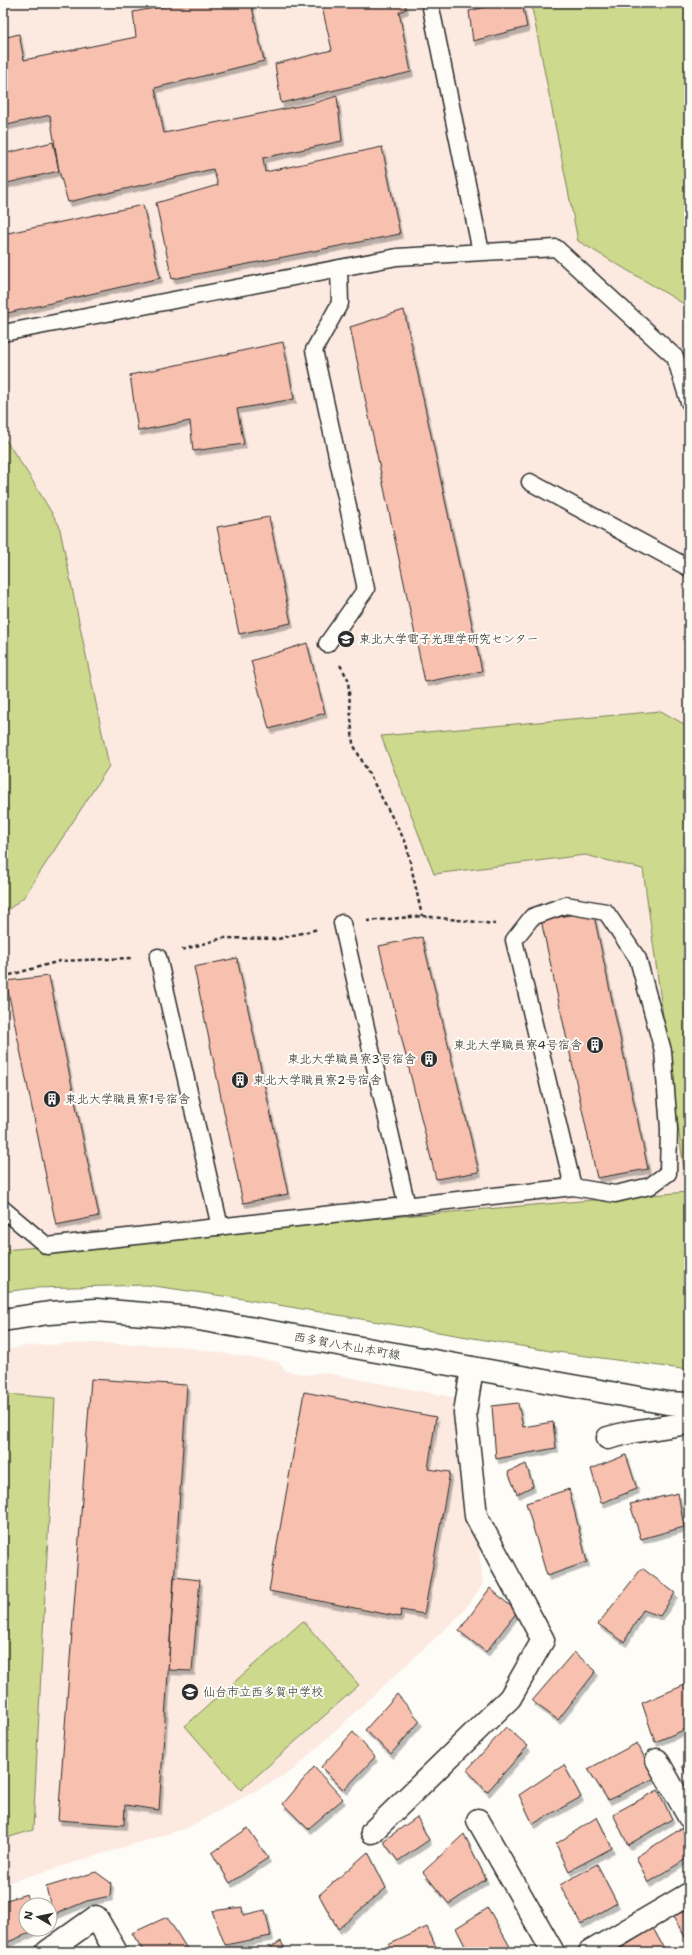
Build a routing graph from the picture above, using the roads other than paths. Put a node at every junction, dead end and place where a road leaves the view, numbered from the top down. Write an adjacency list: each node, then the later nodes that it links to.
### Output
1 (430, 3): 2 (lane)
2 (481, 252): 3 (lane); 5 (lane)
3 (339, 268): 4 (lane); 8 (lane)
4 (3, 333)
5 (689, 402)
6 (530, 482): 7 (lane)
7 (689, 568)
8 (327, 644)
9 (342, 923): 12 (lane)
10 (158, 957): 14 (lane)
11 (573, 1188): 11 (lane); 12 (lane)
12 (407, 1206): 14 (lane)
13 (3, 1209): 14 (lane)
14 (220, 1227)
15 (3, 1320): 16 (street, 西多賀八木山本町線)
16 (472, 1368): 17 (street, 西多賀八木山本町線); 23 (street)
17 (689, 1404)
18 (689, 1423): 19 (street)
19 (608, 1438)
20 (657, 1760): 21 (street)
21 (689, 1817)
22 (478, 1820): 27 (street)
23 (372, 1832)
24 (689, 1894): 28 (street)
25 (47, 1952): 26 (street)
26 (116, 1952)
27 (553, 1952)
28 (590, 1952)

